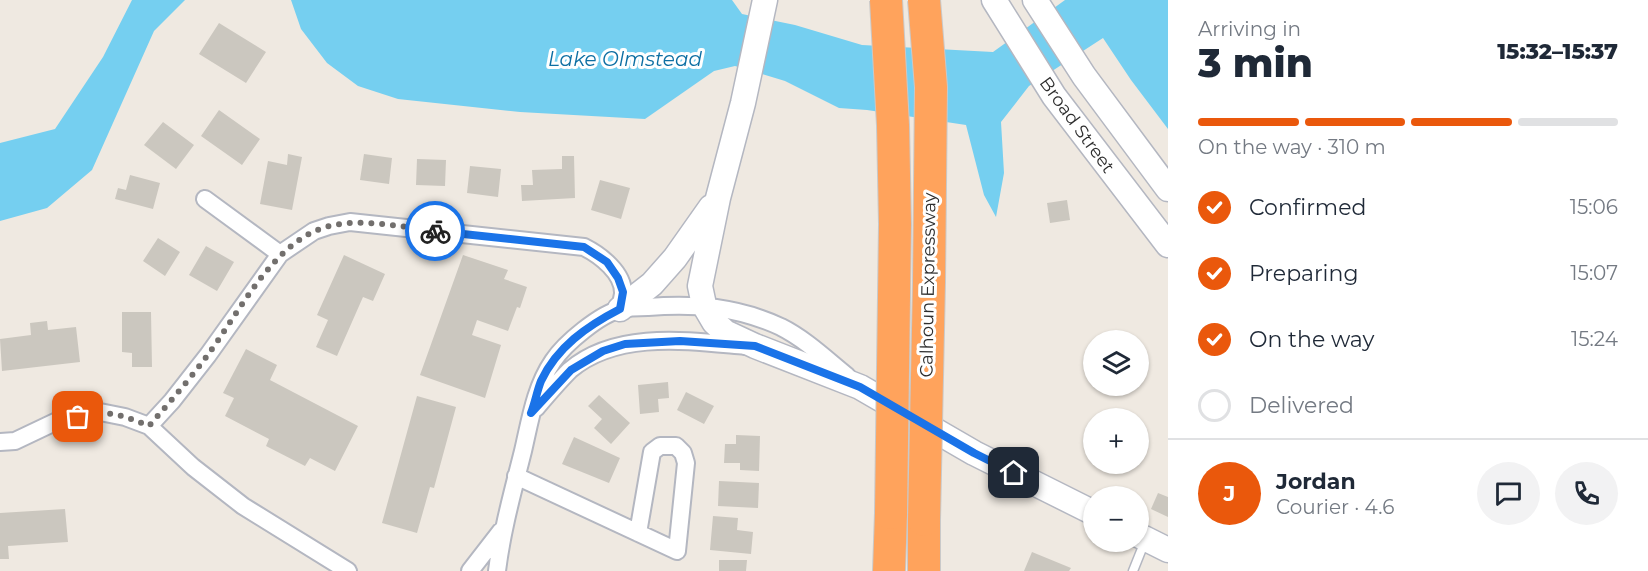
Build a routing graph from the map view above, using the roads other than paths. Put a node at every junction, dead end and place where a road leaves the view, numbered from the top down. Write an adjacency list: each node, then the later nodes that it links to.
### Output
1 (765, 0): 7 (main road)
2 (886, 0): 28 (highway, Calhoun Expressway, bridge)
3 (924, 0): 29 (highway, Calhoun Expressway, bridge)
4 (1035, 0): 6 (main road, Broad Street)
5 (995, 3): 9 (main road, Broad Street)
6 (1168, 189)
7 (718, 198): 11 (main road); 12 (main road)
8 (205, 199): 10 (street)
9 (1168, 244)
10 (280, 254): 12 (street); 16 (street)
11 (704, 305): 12 (street); 13 (main road); 14 (street)
12 (620, 309): 15 (street)
13 (755, 346): 14 (main road); 15 (street)
14 (860, 387): 19 (main road)
15 (531, 413): 18 (street)
16 (149, 426): 17 (street); 25 (street)
17 (0, 442)
18 (516, 476): 20 (street); 21 (street)
19 (1083, 508)
20 (504, 528): 26 (street); 27 (street)
21 (638, 533): 21 (street)
22 (1149, 540): 23 (main road)
23 (1168, 550)
24 (1138, 552): 30 (lane)
25 (348, 571)
26 (470, 571)
27 (497, 571)
28 (890, 571)
29 (924, 571)
30 (1132, 571)

